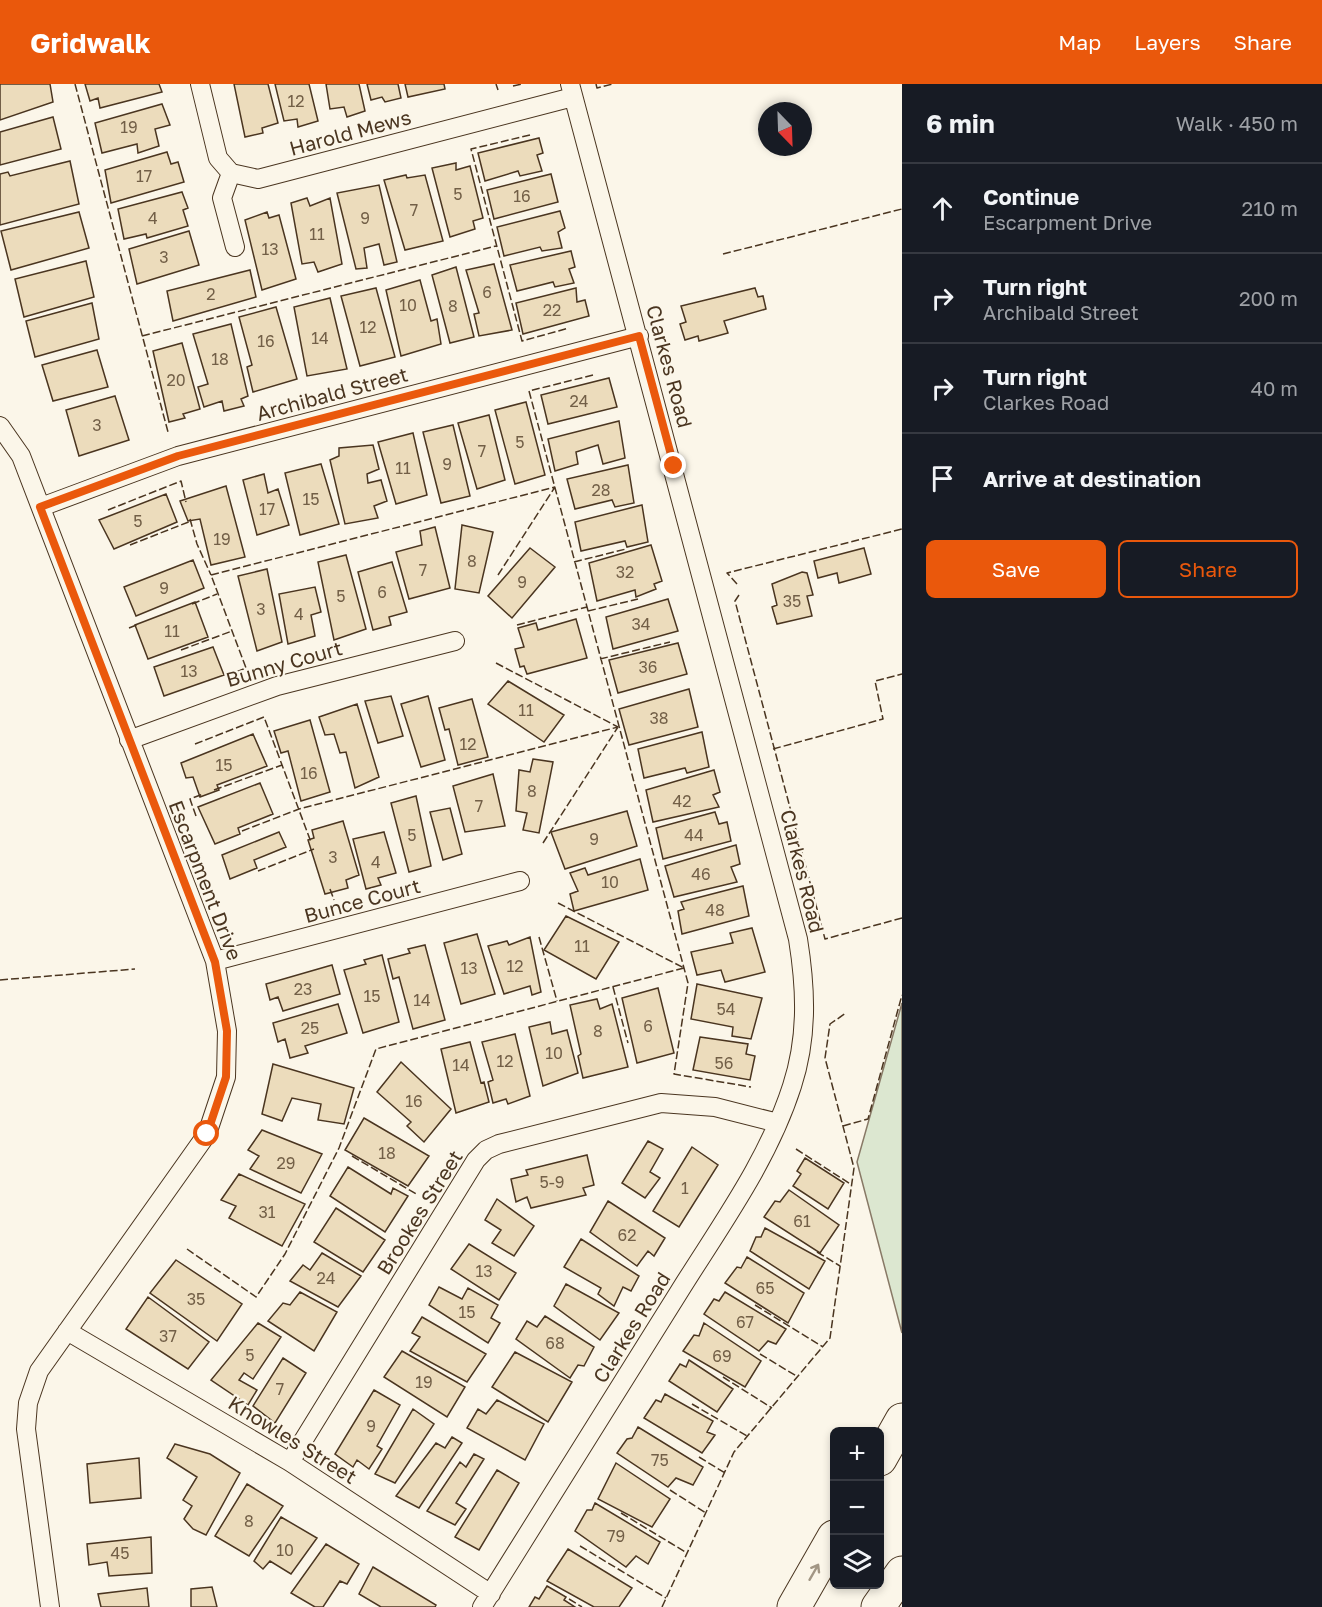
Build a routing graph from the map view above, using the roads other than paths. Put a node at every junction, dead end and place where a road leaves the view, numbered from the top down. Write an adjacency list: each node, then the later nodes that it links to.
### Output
1 (200, 84): 3 (street)
2 (572, 91): 3 (street, Harold Mews); 5 (street, Clarkes Road)
3 (231, 172): 4 (street)
4 (235, 248)
5 (639, 336): 7 (street, Archibald Street); 12 (street, Clarkes Road)
6 (0, 426): 7 (street, Escarpment Drive)
7 (40, 507): 9 (street, Escarpment Drive)
8 (455, 641): 9 (street, Bunny Court)
9 (129, 740): 11 (street, Escarpment Drive)
10 (520, 881): 11 (street, Bunce Court)
11 (215, 962): 13 (street, Escarpment Drive)
12 (778, 1123): 16 (street, Brookes Street); 19 (street, Clarkes Road)
13 (67, 1331): 16 (street, Knowles Street); 20 (street, Escarpment Drive)
14 (902, 1420): 15 (highway)
15 (884, 1451)
16 (290, 1462): 19 (street, Knowles Street)
17 (830, 1544): 21 (highway, one-way to 17)
18 (902, 1573): 22 (highway)
19 (486, 1600)
20 (50, 1607)
21 (794, 1607)
22 (878, 1607)

